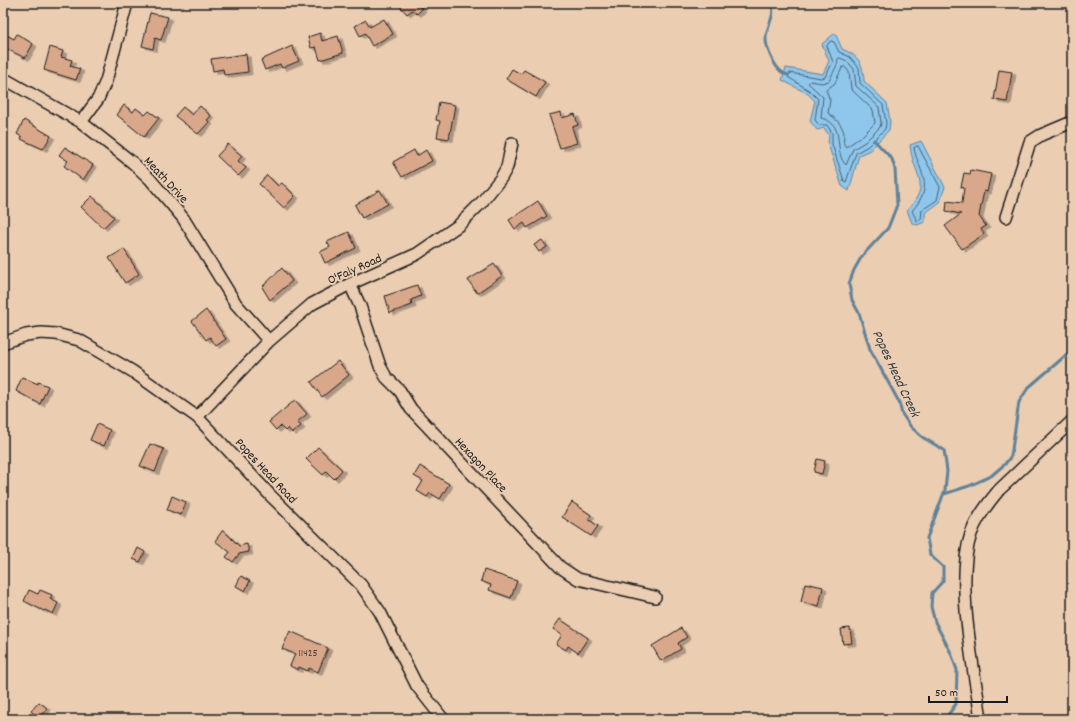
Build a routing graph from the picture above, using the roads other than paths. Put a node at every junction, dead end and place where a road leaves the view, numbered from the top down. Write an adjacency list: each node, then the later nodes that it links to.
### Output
1 (127, 3): 3 (street)
2 (3, 78): 3 (street, Meath Drive)
3 (81, 122): 8 (street, Meath Drive)
4 (1072, 122): 6 (street)
5 (512, 143): 7 (street, O'Faly Road)
6 (1006, 217)
7 (350, 284): 8 (street, O'Faly Road); 12 (street, Hexagon Place)
8 (270, 341): 10 (street, O'Faly Road)
9 (3, 343): 10 (street, Popes Head Road)
10 (197, 417): 13 (street, Popes Head Road)
11 (1072, 420): 14 (street)
12 (655, 597)
13 (443, 719)
14 (981, 719)

